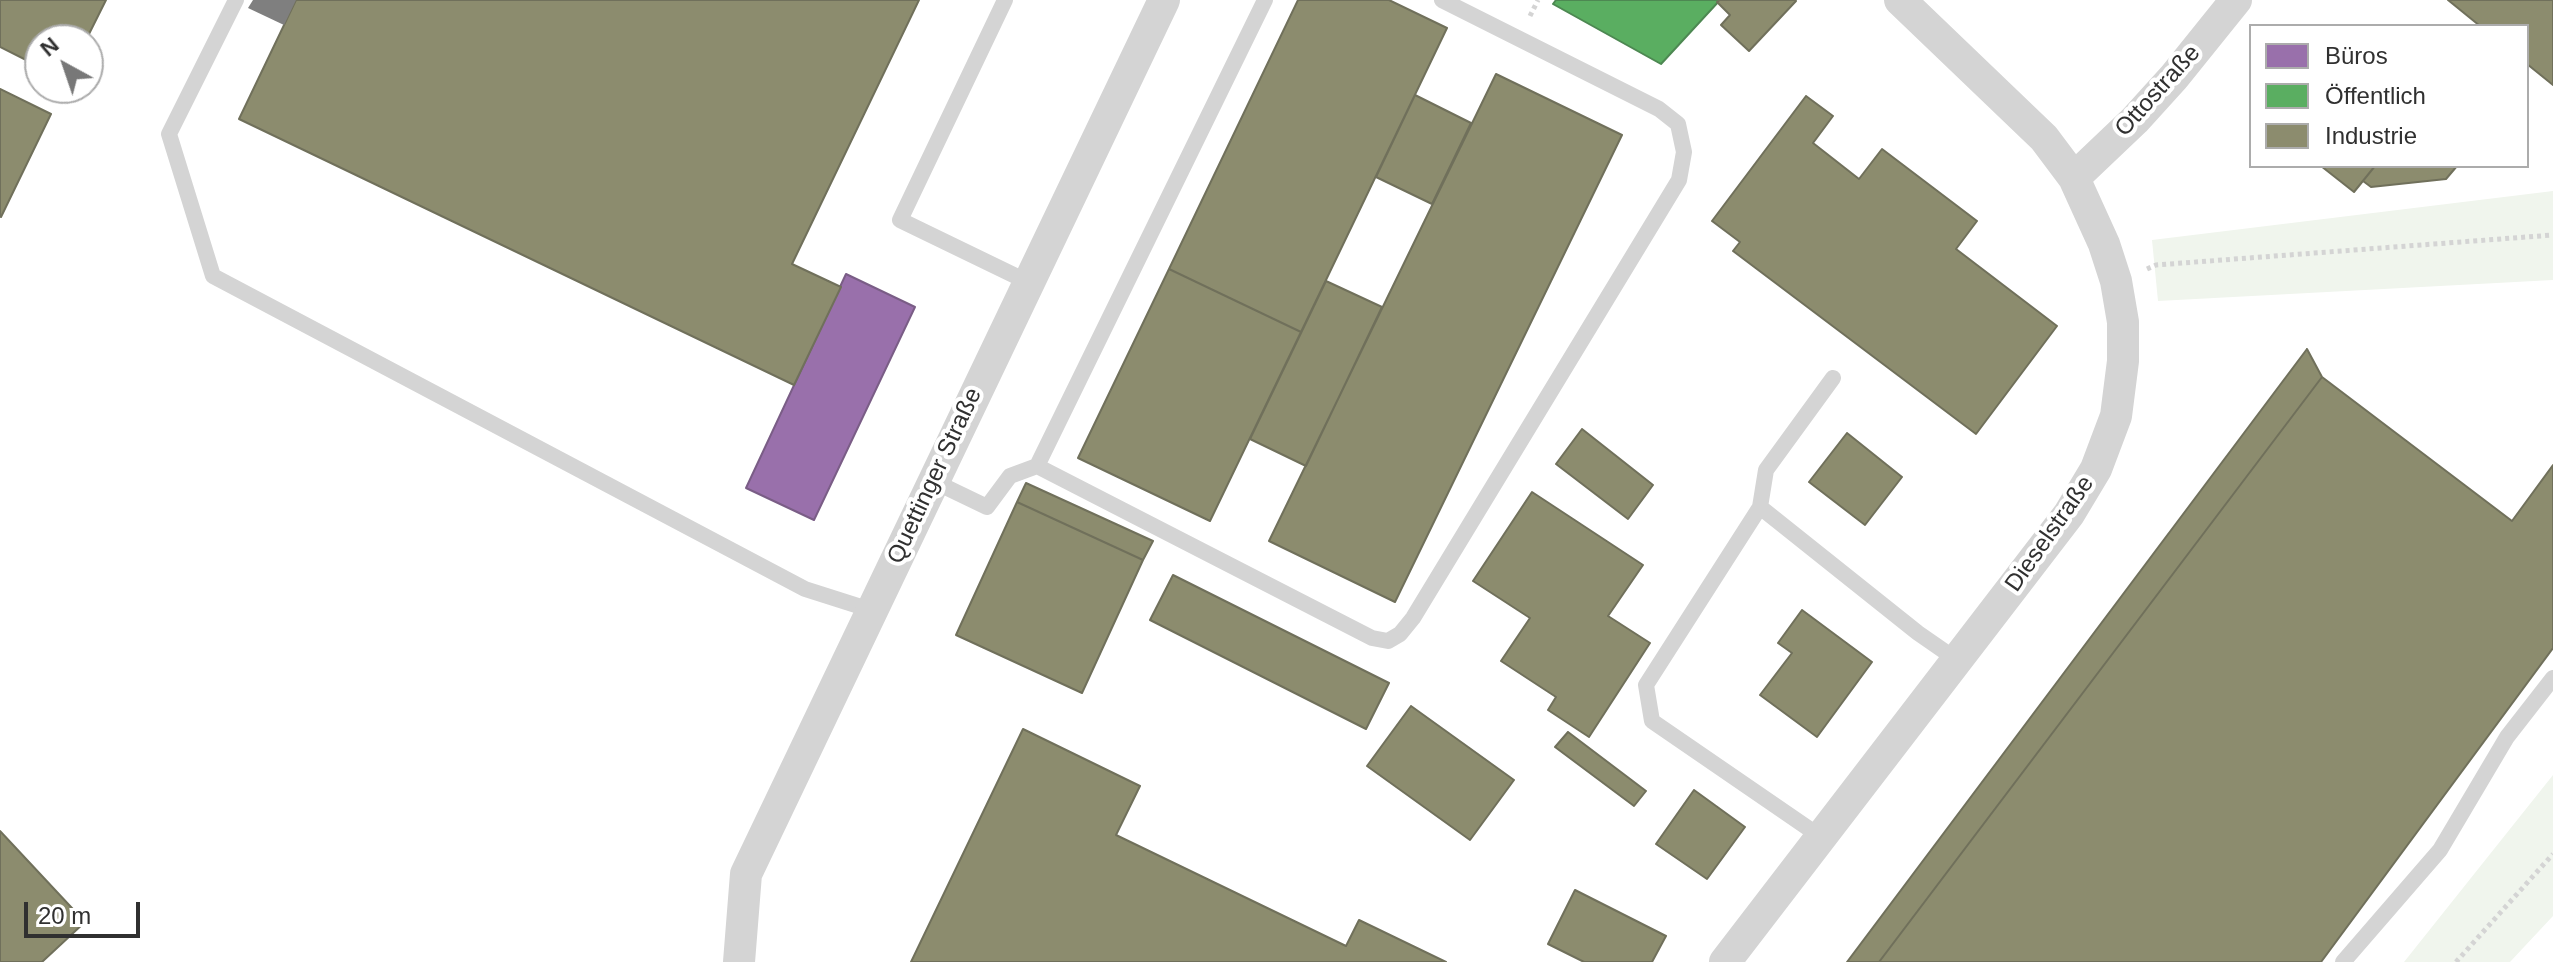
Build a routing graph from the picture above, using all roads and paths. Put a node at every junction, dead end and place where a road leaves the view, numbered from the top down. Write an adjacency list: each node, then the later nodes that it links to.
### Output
1 (236, 0): 16 (lane)
2 (1005, 0): 11 (lane)
3 (1164, 0): 11 (street, Quettinger Straße)
4 (1265, 0): 13 (lane)
5 (1442, 0): 13 (lane)
6 (1900, 0): 8 (street, Dieselstraße)
7 (2236, 0): 8 (street, Ottostraße)
8 (2074, 178): 10 (street, Dieselstraße)
9 (2553, 235): 10 (path)
10 (2116, 281): 17 (street, Dieselstraße)
11 (1028, 282): 14 (street, Quettinger Straße)
12 (1833, 378): 15 (lane)
13 (1037, 466): 14 (lane)
14 (933, 481): 16 (street, Quettinger Straße)
15 (1760, 507): 17 (lane); 19 (lane)
16 (871, 610): 21 (street, Quettinger Straße)
17 (1957, 660): 19 (street, Dieselstraße)
18 (2553, 678): 23 (lane)
19 (1821, 837): 22 (street, Dieselstraße)
20 (2553, 854): 24 (path)
21 (739, 962)
22 (1725, 962)
23 (2343, 962)
24 (2456, 962)

